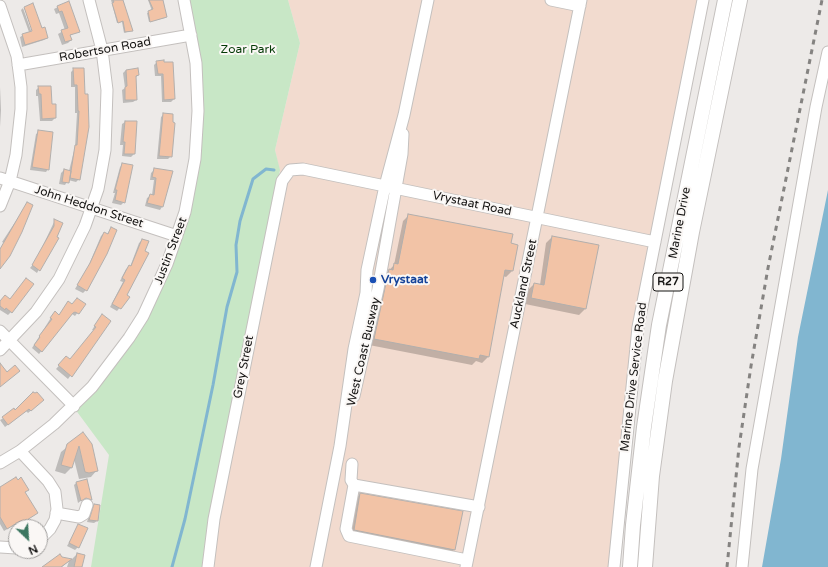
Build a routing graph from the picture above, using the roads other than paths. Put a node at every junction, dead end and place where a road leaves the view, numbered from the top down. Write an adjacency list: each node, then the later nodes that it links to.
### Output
1 (89, 0): 11 (street)
2 (184, 0): 10 (street, Justin Street)
3 (428, 0): 16 (street, West Coast Busway)
4 (551, 0): 8 (street)
5 (704, 0): 21 (street, Marine Drive Service Road)
6 (725, 0): 38 (main road, Marine Drive / R27)
7 (740, 0): 39 (main road, Marine Drive / R27)
8 (581, 3): 19 (street, Auckland Street)
9 (0, 6): 13 (street)
10 (191, 35): 11 (street, Robertson Road); 20 (street, Justin Street)
11 (102, 50): 13 (street, Robertson Road); 18 (street)
12 (828, 52): 40 (street)
13 (18, 65): 15 (street)
14 (290, 170): 16 (street, Vrystaat Road); 35 (street, Grey Street)
15 (5, 180): 17 (street); 18 (street, John Heddon Street)
16 (390, 187): 19 (street, Vrystaat Road); 36 (street, West Coast Busway)
17 (0, 206)
18 (92, 208): 20 (street, John Heddon Street); 23 (street)
19 (538, 218): 21 (street, Vrystaat Road); 31 (street, Auckland Street)
20 (178, 236): 25 (street, Justin Street)
21 (655, 242): 37 (street, Marine Drive Service Road)
22 (0, 331): 23 (street)
23 (10, 341): 24 (street); 25 (street)
24 (0, 350)
25 (74, 406): 26 (street, Justin Street)
26 (20, 451): 27 (street, Justin Street); 32 (street)
27 (0, 464)
28 (352, 464): 29 (street)
29 (354, 485): 31 (street); 34 (street)
30 (86, 504): 32 (street)
31 (479, 507): 34 (street, Auckland Street)
32 (56, 513): 33 (street)
33 (48, 531)
34 (466, 563)
35 (208, 567)
36 (316, 567)
37 (614, 567)
38 (630, 567)
39 (645, 567)
40 (742, 567)

